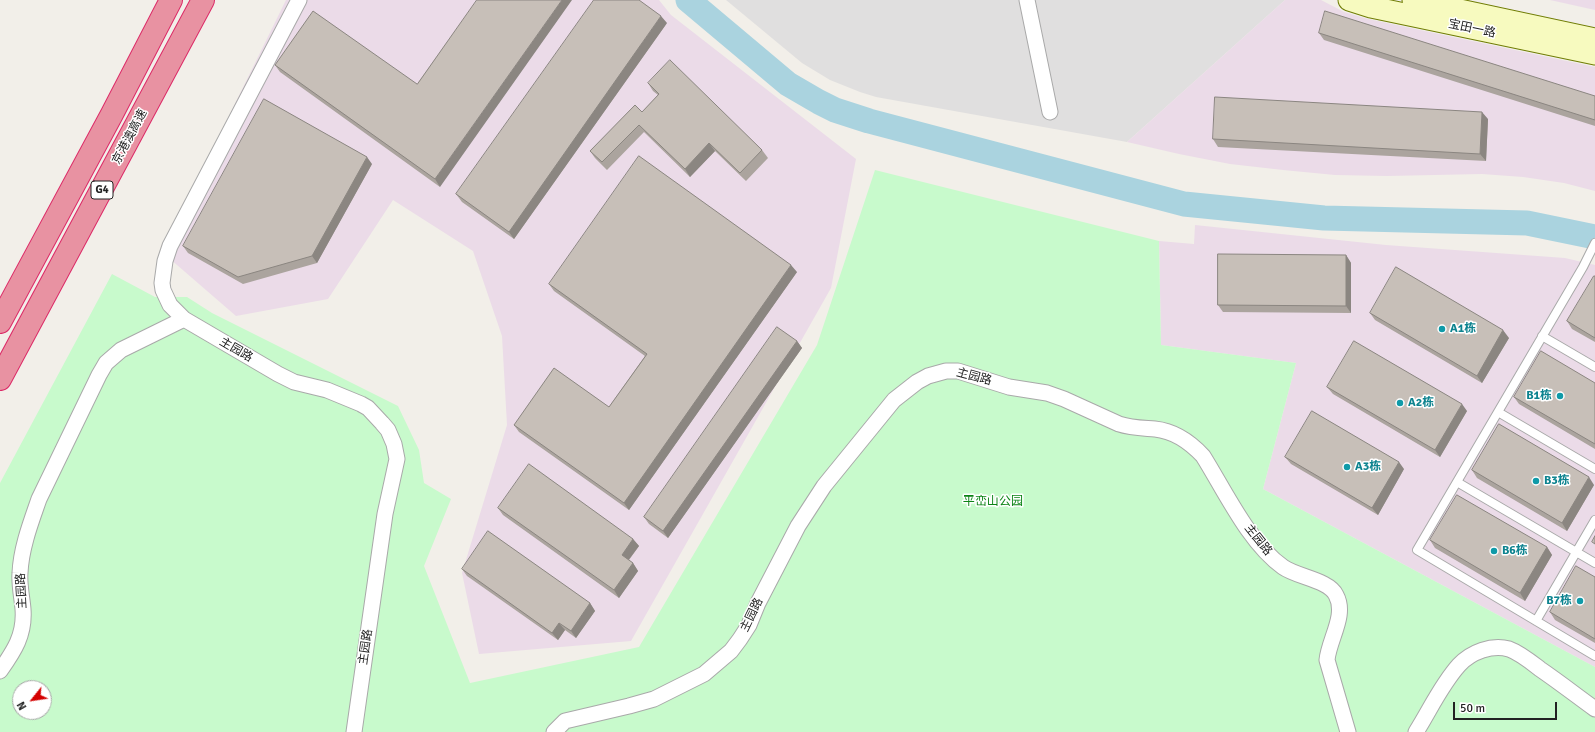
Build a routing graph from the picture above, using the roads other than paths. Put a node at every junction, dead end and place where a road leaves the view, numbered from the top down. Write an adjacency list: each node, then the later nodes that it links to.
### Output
1 (171, 0): 12 (highway, G4)
2 (203, 0): 15 (highway, 京港澳高速 / G4)
3 (299, 0): 11 (street)
4 (1027, 0): 9 (street)
5 (1349, 0): 8 (main road, 宝田一路)
6 (1412, 0): 7 (main road, 宝田一路)
7 (1595, 39)
8 (1595, 54)
9 (1050, 112)
10 (1595, 243): 13 (lane)
11 (184, 320): 24 (street, 主园路); 26 (street, 主园路)
12 (0, 322)
13 (1542, 336): 14 (lane); 16 (lane)
14 (1595, 368)
15 (0, 379)
16 (1498, 412): 17 (lane); 18 (lane)
17 (1595, 469)
18 (1457, 482): 20 (lane); 22 (lane)
19 (1595, 520): 20 (lane)
20 (1576, 552): 21 (lane); 22 (lane)
21 (1595, 563)
22 (1536, 621): 23 (lane)
23 (1595, 656)
24 (0, 671)
25 (1595, 709): 29 (street)
26 (354, 732)
27 (554, 732): 28 (street, 主园路)
28 (1348, 732)
29 (1416, 732)

